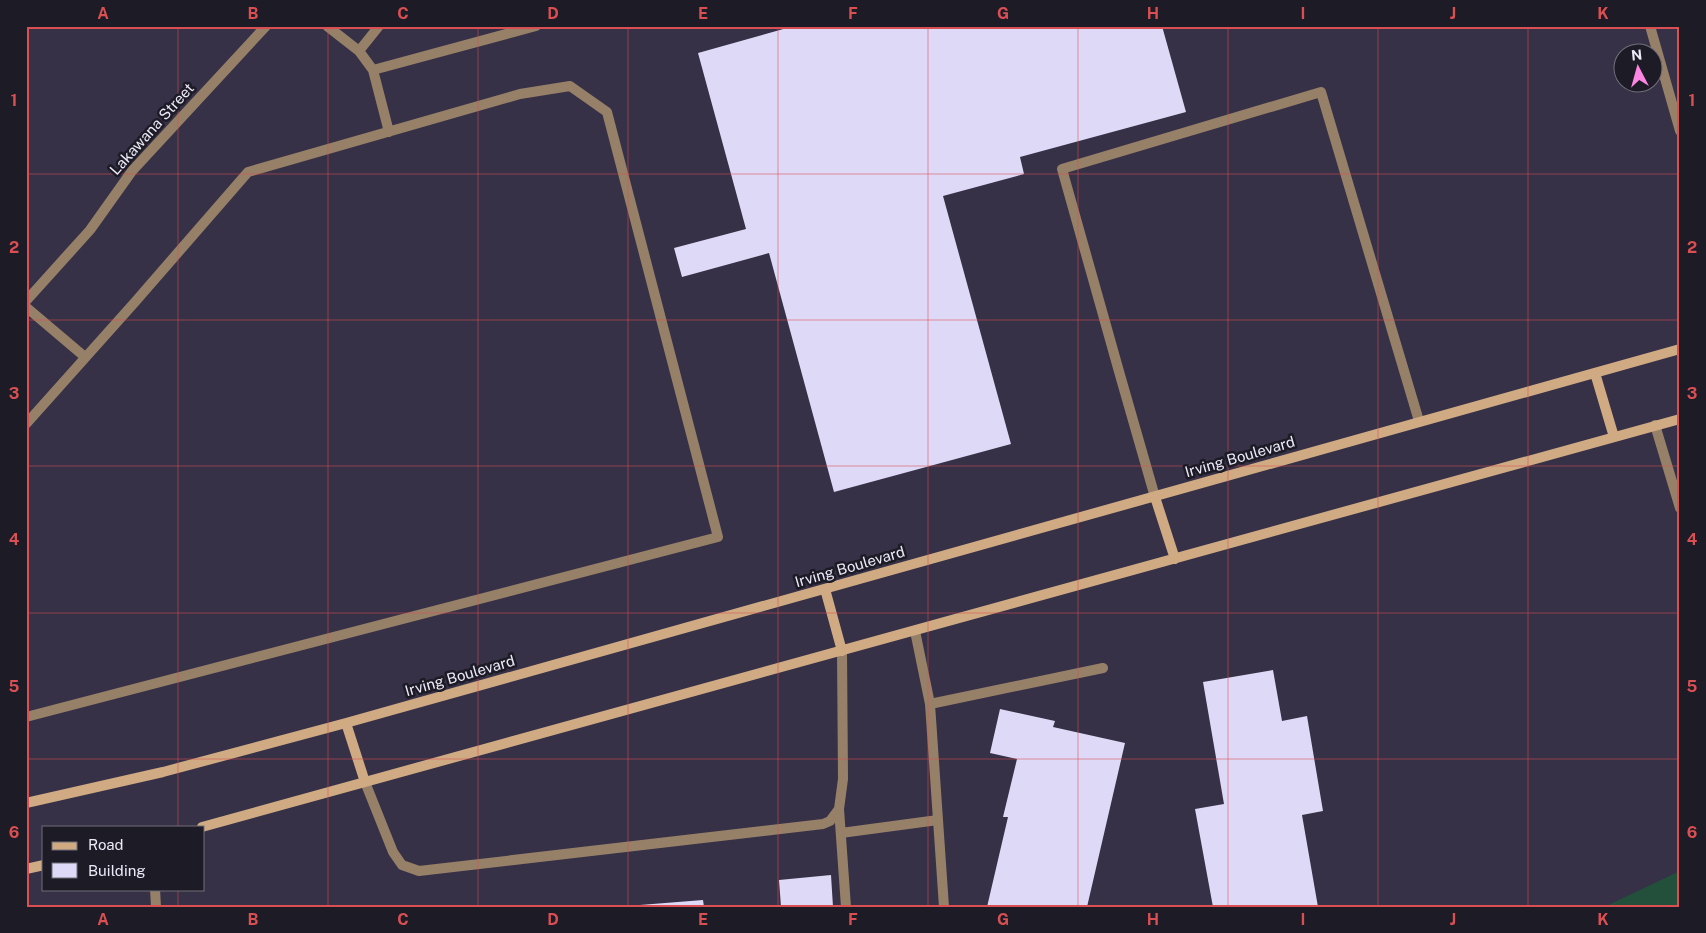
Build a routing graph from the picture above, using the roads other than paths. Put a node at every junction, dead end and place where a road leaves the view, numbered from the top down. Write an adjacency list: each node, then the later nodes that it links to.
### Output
1 (266, 26): 10 (lane, Lakawana Street)
2 (327, 26): 6 (lane)
3 (379, 26): 6 (lane)
4 (536, 26): 7 (lane)
5 (1650, 26): 8 (lane)
6 (359, 51): 7 (lane)
7 (373, 70): 9 (lane)
8 (1680, 131)
9 (389, 132): 13 (lane); 28 (lane)
10 (26, 301)
11 (26, 308): 13 (lane)
12 (1680, 348): 14 (main road, Irving Boulevard)
13 (85, 357): 17 (lane)
14 (1595, 372): 16 (main road, Irving Boulevard); 19 (main road)
15 (1680, 419): 18 (main road)
16 (1419, 421): 20 (main road, Irving Boulevard); 20 (lane)
17 (26, 424)
18 (1656, 426): 19 (main road); 21 (lane)
19 (1614, 437): 22 (main road)
20 (1156, 497): 22 (main road); 23 (main road, Irving Boulevard)
21 (1680, 508)
22 (1175, 559): 24 (main road)
23 (825, 589): 25 (main road); 29 (main road, Irving Boulevard)
24 (916, 631): 25 (main road); 27 (lane)
25 (842, 651): 30 (main road); 32 (lane)
26 (1103, 668): 27 (lane)
27 (930, 704): 33 (lane)
28 (26, 717)
29 (346, 723): 30 (main road); 31 (main road, Irving Boulevard)
30 (365, 782): 32 (lane); 34 (main road)
31 (26, 803)
32 (838, 809): 35 (lane)
33 (938, 820): 35 (lane); 41 (lane)
34 (205, 826)
35 (841, 833): 40 (lane)
36 (42, 865): 37 (main road)
37 (26, 869)
38 (154, 890): 39 (lane)
39 (156, 907)
40 (846, 907)
41 (944, 907)

